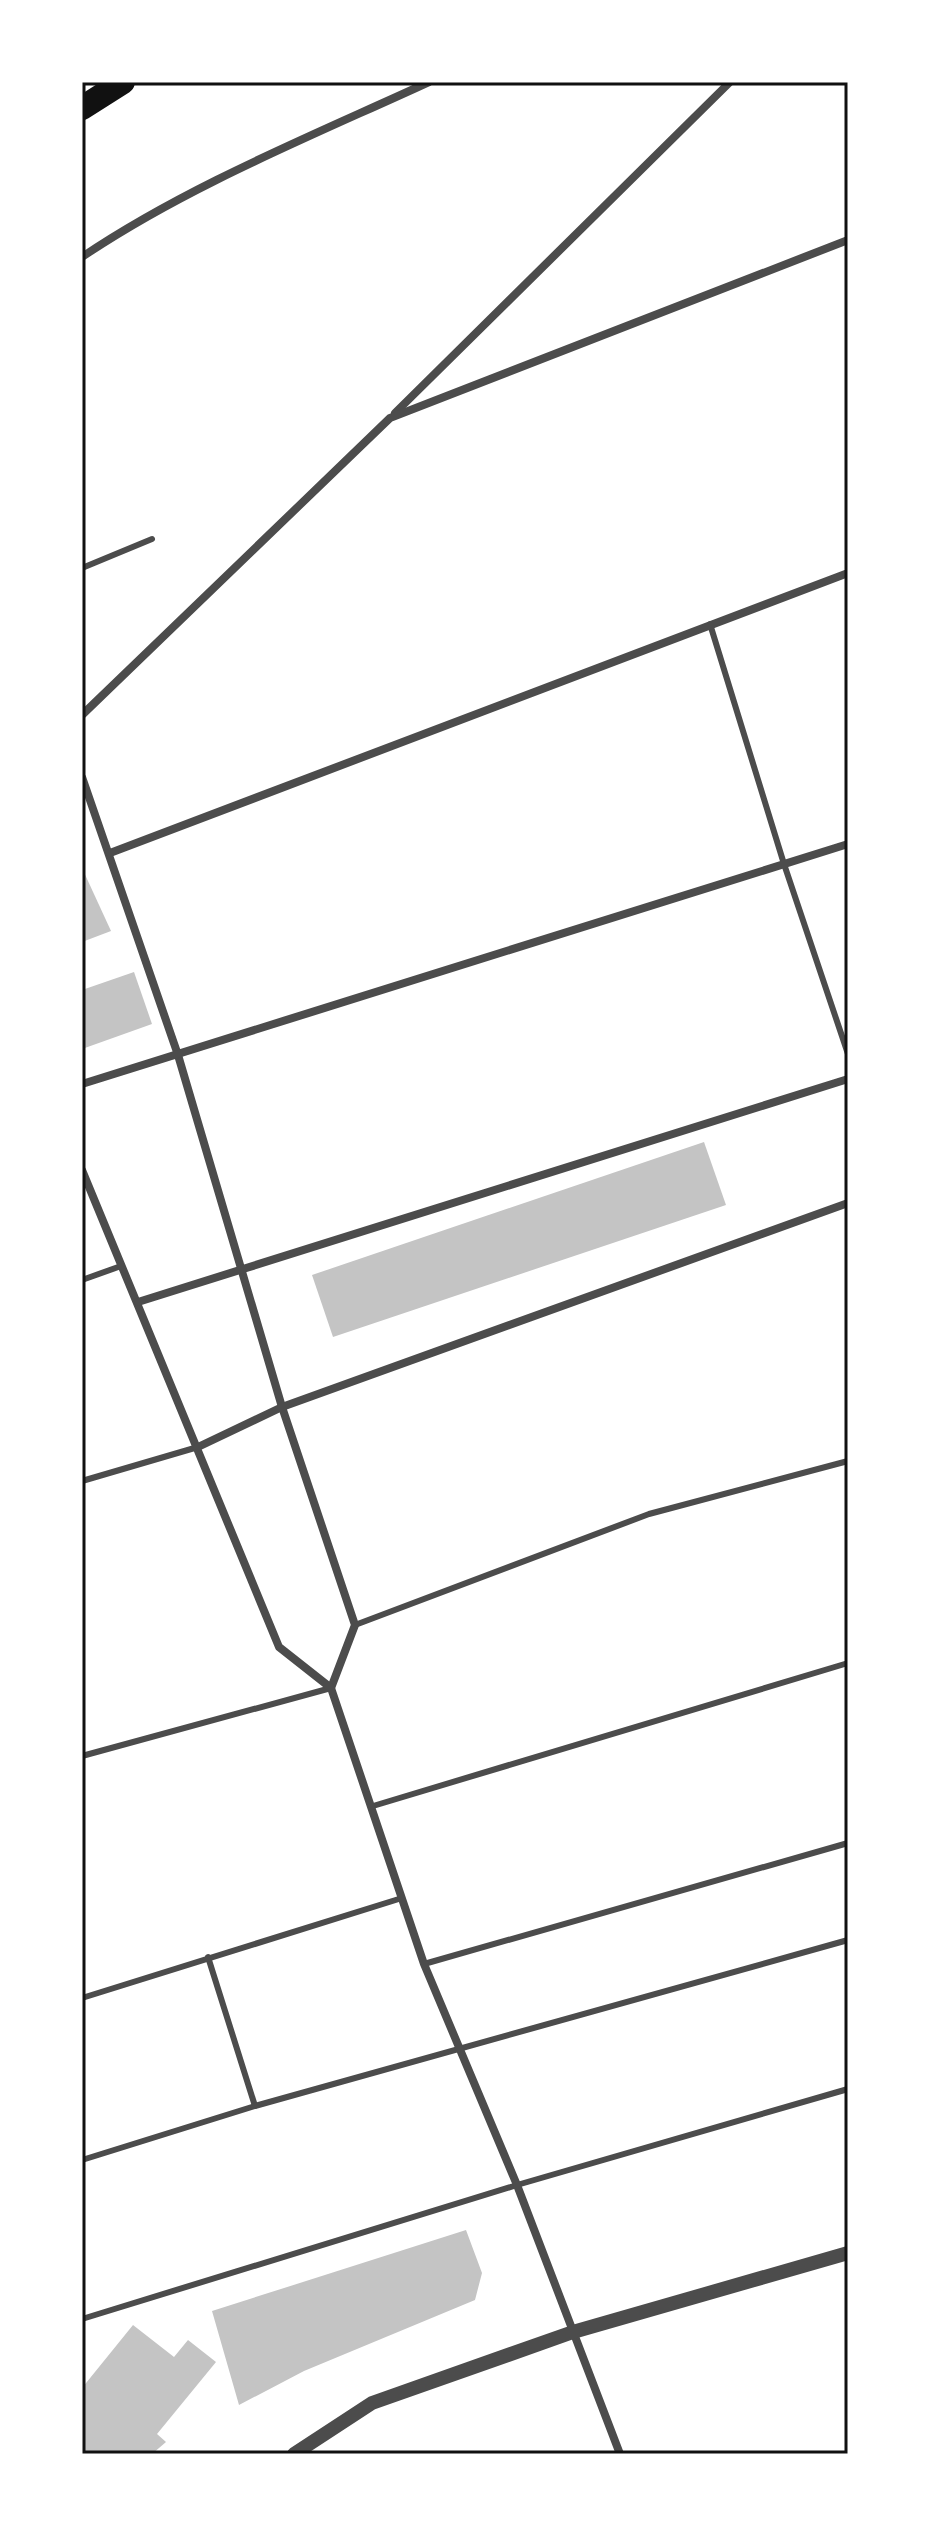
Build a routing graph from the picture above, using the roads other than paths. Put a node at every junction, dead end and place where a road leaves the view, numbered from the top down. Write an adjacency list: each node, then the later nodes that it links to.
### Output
1 (123, 82): 4 (highway)
2 (429, 82): 6 (street)
3 (730, 82): 7 (street)
4 (82, 108)
5 (848, 240): 7 (street)
6 (82, 257)
7 (390, 418): 12 (street)
8 (152, 539): 9 (lane)
9 (82, 568)
10 (848, 573): 11 (street)
11 (710, 624): 15 (street); 16 (lane)
12 (82, 715)
13 (82, 777): 15 (street)
14 (848, 844): 16 (street)
15 (110, 853): 18 (street)
16 (784, 864): 17 (lane); 18 (street)
17 (848, 1054)
18 (178, 1055): 20 (street); 24 (street)
19 (848, 1079): 24 (street)
20 (82, 1084)
21 (82, 1170): 23 (street)
22 (848, 1203): 27 (street)
23 (121, 1266): 25 (lane); 26 (street)
24 (240, 1270): 26 (street); 27 (street)
25 (82, 1280)
26 (138, 1302): 28 (street)
27 (282, 1407): 28 (street); 31 (street)
28 (198, 1447): 30 (lane); 33 (street)
29 (848, 1461): 31 (lane)
30 (82, 1481)
31 (355, 1625): 33 (street)
32 (848, 1663): 35 (lane)
33 (331, 1688): 34 (lane); 35 (street)
34 (82, 1756)
35 (373, 1806): 37 (street)
36 (848, 1843): 40 (lane)
37 (402, 1898): 39 (lane); 40 (street)
38 (848, 1940): 42 (lane)
39 (208, 1957): 41 (lane); 44 (lane)
40 (424, 1964): 42 (street)
41 (82, 1998)
42 (461, 2050): 44 (lane); 46 (street)
43 (848, 2089): 46 (lane)
44 (255, 2106): 45 (lane)
45 (82, 2160)
46 (517, 2185): 48 (lane); 49 (street)
47 (848, 2253): 49 (street)
48 (82, 2319)
49 (573, 2332): 50 (street); 51 (street)
50 (294, 2454)
51 (620, 2454)

